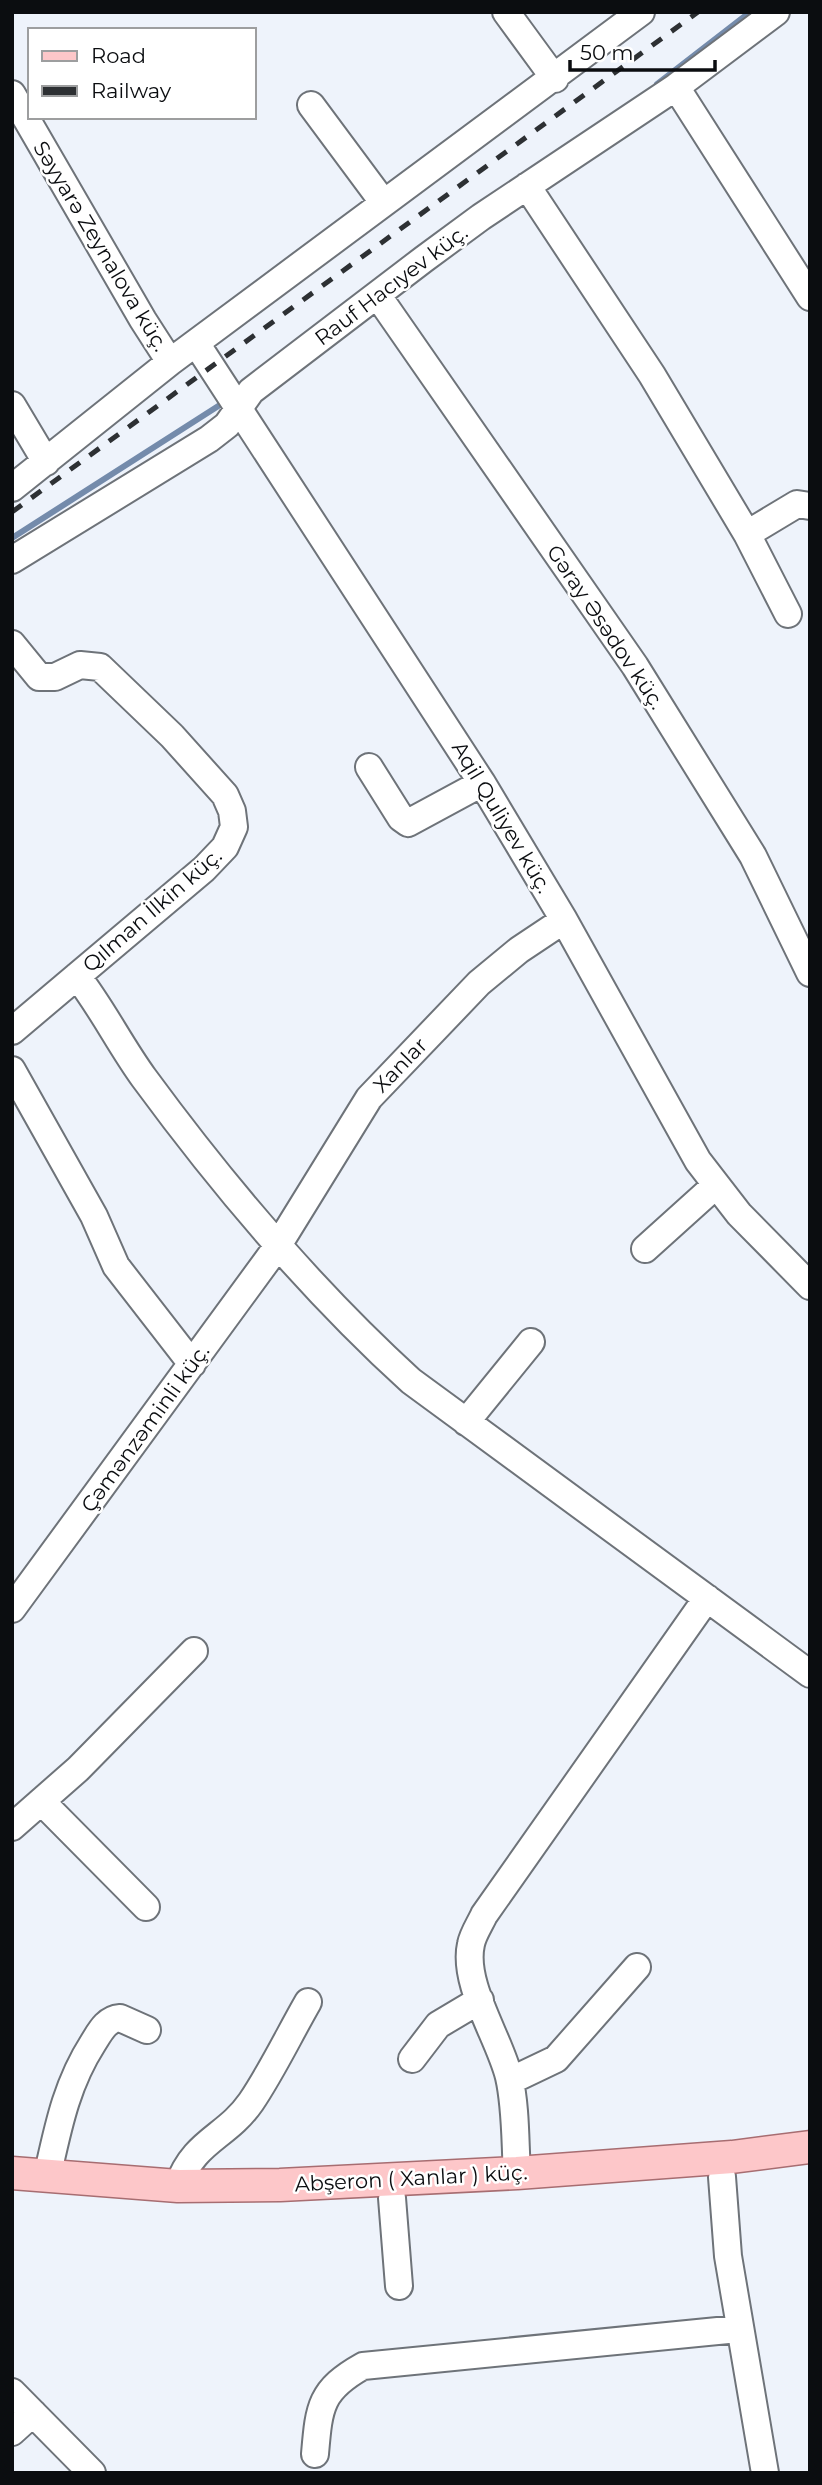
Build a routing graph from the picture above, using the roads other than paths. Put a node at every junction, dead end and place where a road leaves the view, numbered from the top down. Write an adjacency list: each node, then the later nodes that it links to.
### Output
1 (506, 12): 4 (street)
2 (641, 12): 4 (street)
3 (776, 12): 5 (street, Rauf Hacıyev küç.)
4 (555, 79): 9 (street)
5 (676, 88): 8 (street, Rauf Hacıyev küç.); 11 (street)
6 (311, 105): 9 (street)
7 (15, 107): 13 (street, Səyyarə Zeynalova küç.)
8 (527, 186): 10 (street, Rauf Hacıyev küç.); 19 (street)
9 (383, 202): 12 (street)
10 (378, 296): 15 (street, Rauf Hacıyev küç.); 26 (street, Gəray Əsədov küç.)
11 (810, 297)
12 (196, 343): 13 (street); 15 (street, Aqil Quliyev küç.)
13 (170, 362): 16 (street)
14 (12, 405): 16 (street)
15 (238, 409): 20 (street, Rauf Hacıyev küç.); 24 (street, Aqil Quliyev küç.)
16 (46, 462): 17 (street)
17 (12, 488)
18 (810, 506): 19 (street)
19 (747, 534): 21 (street)
20 (12, 560)
21 (788, 614)
22 (12, 645): 27 (street, Qılman İlkin küç.)
23 (369, 767): 24 (street)
24 (482, 783): 25 (street, Aqil Quliyev küç.)
25 (564, 920): 30 (street, Aqil Quliyev küç.); 31 (street, Xanlar)
26 (810, 973)
27 (77, 976): 28 (street, Qılman İlkin küç.); 31 (street)
28 (12, 1031)
29 (12, 1070): 35 (street)
30 (716, 1185): 32 (street); 33 (street, Aqil Quliyev küç.)
31 (277, 1247): 35 (street, Çəmənzəminli küç.); 36 (street)
32 (645, 1249)
33 (810, 1286)
34 (531, 1342): 36 (street)
35 (192, 1364): 38 (street, Çəmənzəminli küç.)
36 (466, 1422): 37 (street)
37 (707, 1598): 40 (street); 45 (street)
38 (12, 1609)
39 (194, 1651): 41 (street)
40 (810, 1674)
41 (42, 1802): 42 (street); 43 (street)
42 (12, 1827)
43 (146, 1907)
44 (637, 1967): 49 (street)
45 (480, 2000): 48 (street); 49 (street)
46 (308, 2003): 56 (street)
47 (147, 2030): 53 (street)
48 (412, 2059)
49 (510, 2081): 55 (street)
50 (810, 2147): 55 (main road, Abşeron ( Xanlar ) küç.)
51 (810, 2167): 54 (main road)
52 (12, 2173): 53 (main road, Abşeron ( Xanlar ) küç.)
53 (47, 2176): 56 (main road, Abşeron ( Xanlar ) küç.)
54 (722, 2177): 55 (main road); 60 (street)
55 (517, 2183): 56 (main road, Abşeron ( Xanlar ) küç.); 58 (main road)
56 (178, 2186)
57 (12, 2193): 58 (main road)
58 (391, 2199): 59 (street)
59 (399, 2286)
60 (738, 2329): 64 (street); 66 (street)
61 (12, 2392): 62 (street)
62 (33, 2413): 63 (street); 65 (street)
63 (12, 2432)
64 (315, 2454)
65 (92, 2473)
66 (765, 2473)

